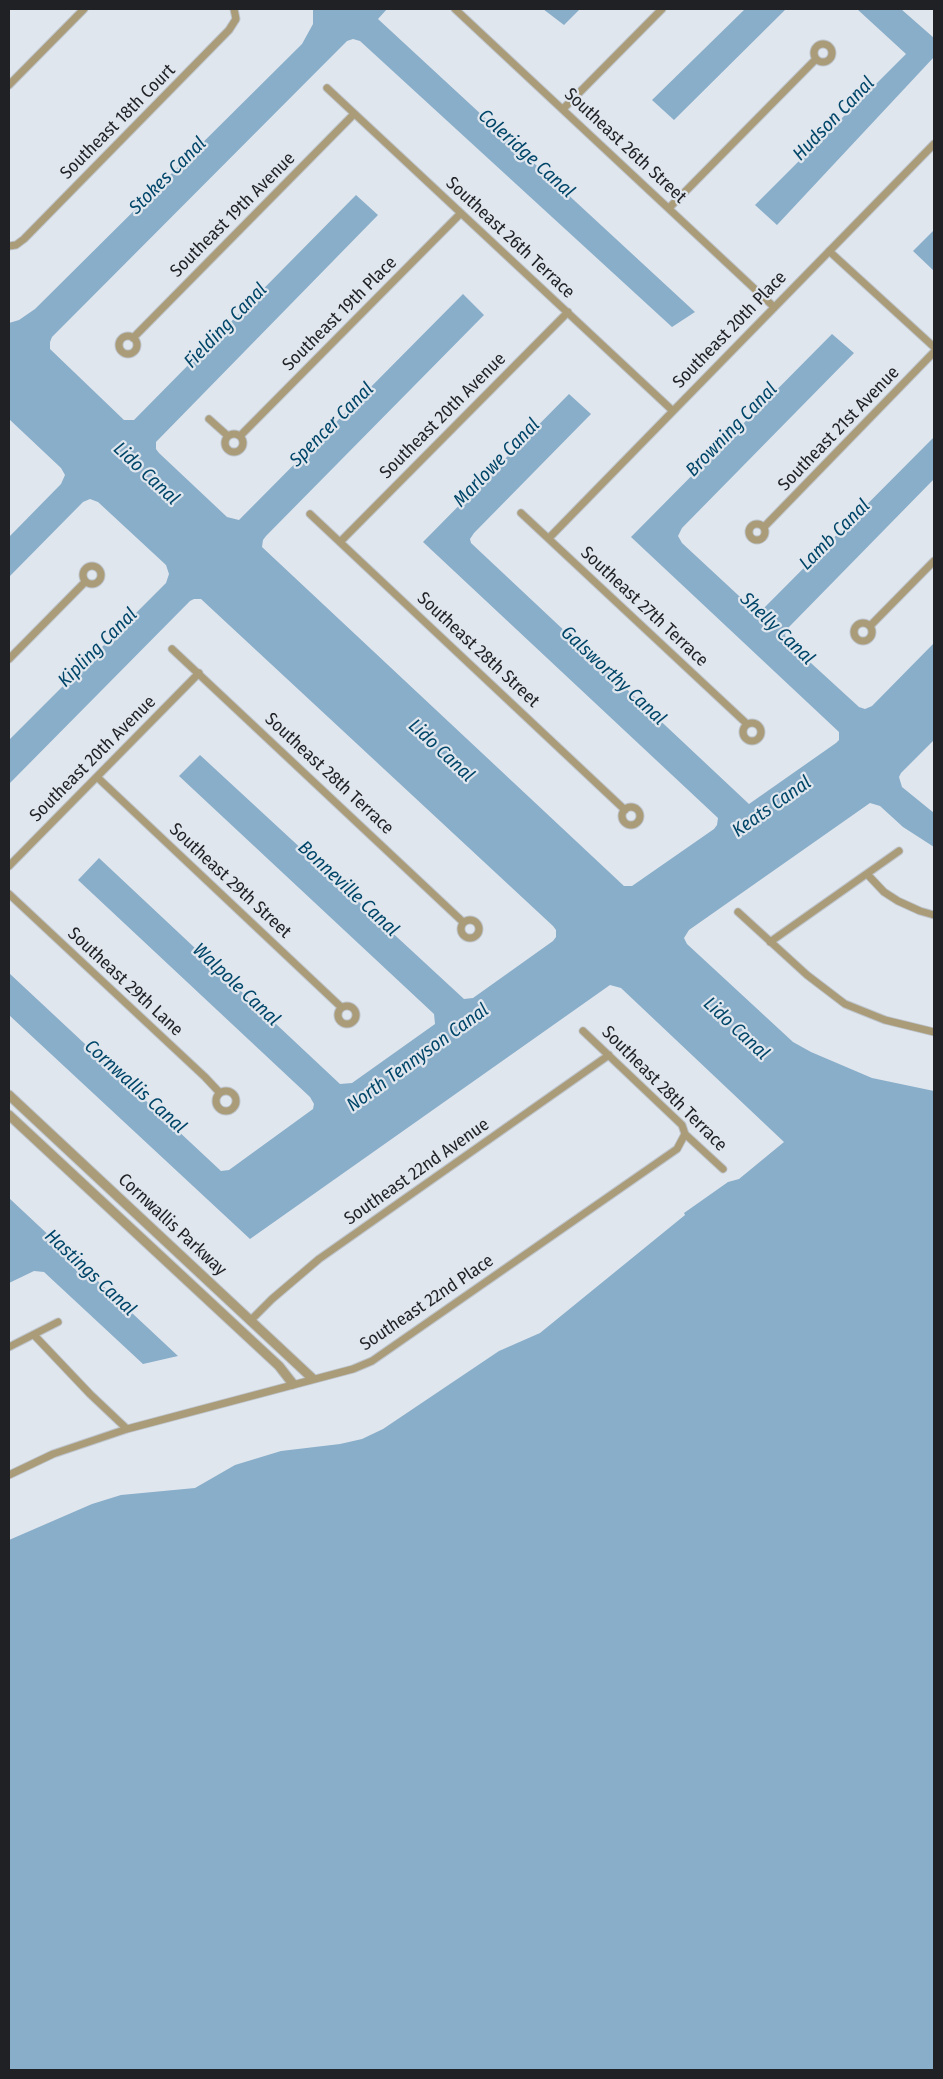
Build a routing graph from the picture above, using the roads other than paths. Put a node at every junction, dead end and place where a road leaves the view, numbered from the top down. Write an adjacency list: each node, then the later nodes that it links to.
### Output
1 (84, 9): 6 (street)
2 (234, 9): 13 (street, Southeast 18th Court)
3 (457, 9): 8 (street, Southeast 26th Street)
4 (662, 9): 8 (street)
5 (816, 59): 11 (street)
6 (9, 85)
7 (327, 88): 9 (street, Southeast 26th Terrace)
8 (563, 110): 11 (street, Southeast 26th Street)
9 (354, 114): 12 (street, Southeast 26th Terrace); 17 (street, Southeast 19th Avenue)
10 (933, 147): 14 (street, Southeast 20th Place)
11 (669, 208): 15 (street, Southeast 26th Street)
12 (460, 213): 16 (street, Southeast 26th Terrace); 23 (street, Southeast 19th Place)
13 (9, 246)
14 (829, 251): 15 (street, Southeast 20th Place); 18 (street)
15 (774, 307): 20 (street, Southeast 20th Place)
16 (568, 312): 20 (street, Southeast 26th Terrace); 28 (street, Southeast 20th Avenue)
17 (133, 338)
18 (934, 347)
19 (934, 352): 26 (street, Southeast 21st Avenue)
20 (673, 411): 27 (street, Southeast 20th Place)
21 (209, 419): 22 (street)
22 (228, 436): 23 (street); 23 (street, Southeast 19th Place)
23 (240, 436)
24 (521, 513): 27 (street, Southeast 27th Terrace)
25 (310, 514): 28 (street, Southeast 28th Street)
26 (764, 527)
27 (548, 538): 35 (street, Southeast 27th Terrace)
28 (340, 542): 37 (street, Southeast 28th Street)
29 (934, 561): 31 (street)
30 (85, 582): 33 (street)
31 (870, 626)
32 (172, 649): 34 (street, Southeast 28th Terrace)
33 (9, 659)
34 (199, 674): 36 (street, Southeast 20th Avenue); 44 (street, Southeast 28th Terrace)
35 (747, 724)
36 (97, 777): 39 (street, Southeast 20th Avenue); 46 (street, Southeast 29th Street)
37 (625, 810)
38 (899, 851): 40 (street)
39 (9, 866)
40 (867, 874): 43 (street); 45 (street)
41 (9, 894): 50 (street, Southeast 29th Lane)
42 (738, 912): 45 (street)
43 (934, 915)
44 (464, 922)
45 (770, 942): 48 (street)
46 (342, 1007)
47 (584, 1031): 49 (street, Southeast 28th Terrace)
48 (934, 1032)
49 (608, 1055): 53 (street, Southeast 28th Terrace); 57 (street, Southeast 22nd Avenue)
50 (220, 1093)
51 (9, 1095): 54 (street, Cornwallis Parkway)
52 (9, 1115): 55 (street, Cornwallis Parkway)
53 (685, 1134): 56 (street, Southeast 28th Terrace); 61 (street, Southeast 22nd Place)
54 (57, 1140): 55 (street); 57 (street, Cornwallis Parkway)
55 (47, 1151): 62 (street, Cornwallis Parkway)
56 (723, 1169)
57 (250, 1321): 61 (street, Cornwallis Parkway)
58 (58, 1322): 59 (street)
59 (34, 1335): 60 (street); 63 (street)
60 (9, 1347)
61 (312, 1378): 62 (street, Southeast 22nd Place)
62 (293, 1384): 63 (street, Southeast 22nd Place)
63 (127, 1429): 64 (street, Southeast 22nd Place)
64 (9, 1475)

